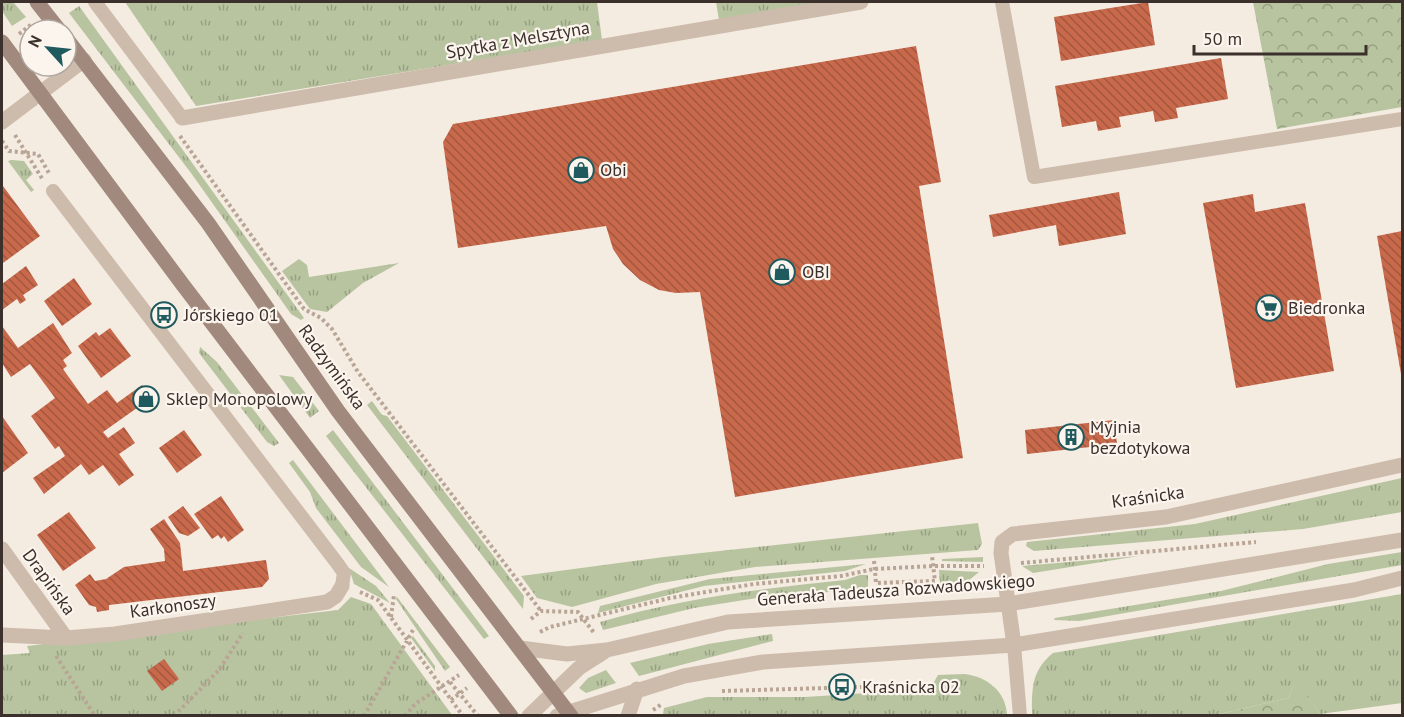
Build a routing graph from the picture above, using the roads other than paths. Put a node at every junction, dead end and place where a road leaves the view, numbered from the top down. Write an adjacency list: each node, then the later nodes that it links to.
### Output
1 (37, 2): 5 (main road)
2 (95, 2): 12 (lane)
3 (861, 2): 12 (street, Spytka z Melsztyna)
4 (1002, 2): 10 (lane)
5 (50, 18)
6 (2, 42): 9 (main road)
7 (78, 53): 8 (main road, Radzymińska)
8 (84, 60): 9 (street); 23 (main road, Radzymińska)
9 (40, 93): 11 (street); 28 (main road)
10 (1402, 119)
11 (2, 122)
12 (179, 124)
13 (53, 191): 18 (lane)
14 (1402, 465): 19 (street, Kraśnicka)
15 (1402, 540): 19 (street, Generała Tadeusza Rozwadowskiego)
16 (2, 549): 21 (street, Drapińska)
17 (1402, 578): 22 (street)
18 (342, 586): 21 (street, Karkonoszy)
19 (1008, 604): 22 (street, Kraśnicka); 24 (street, Generała Tadeusza Rozwadowskiego)
20 (2, 635): 21 (street, Karkonoszy)
21 (66, 638)
22 (1014, 645): 25 (street); 31 (lane)
23 (520, 648): 24 (street); 26 (main road, Radzymińska)
24 (607, 650): 26 (street)
25 (637, 689): 27 (street); 30 (street)
26 (554, 693): 27 (main road, Radzymińska); 29 (street)
27 (566, 715)
28 (511, 716)
29 (530, 716)
30 (628, 716)
31 (1020, 716)

